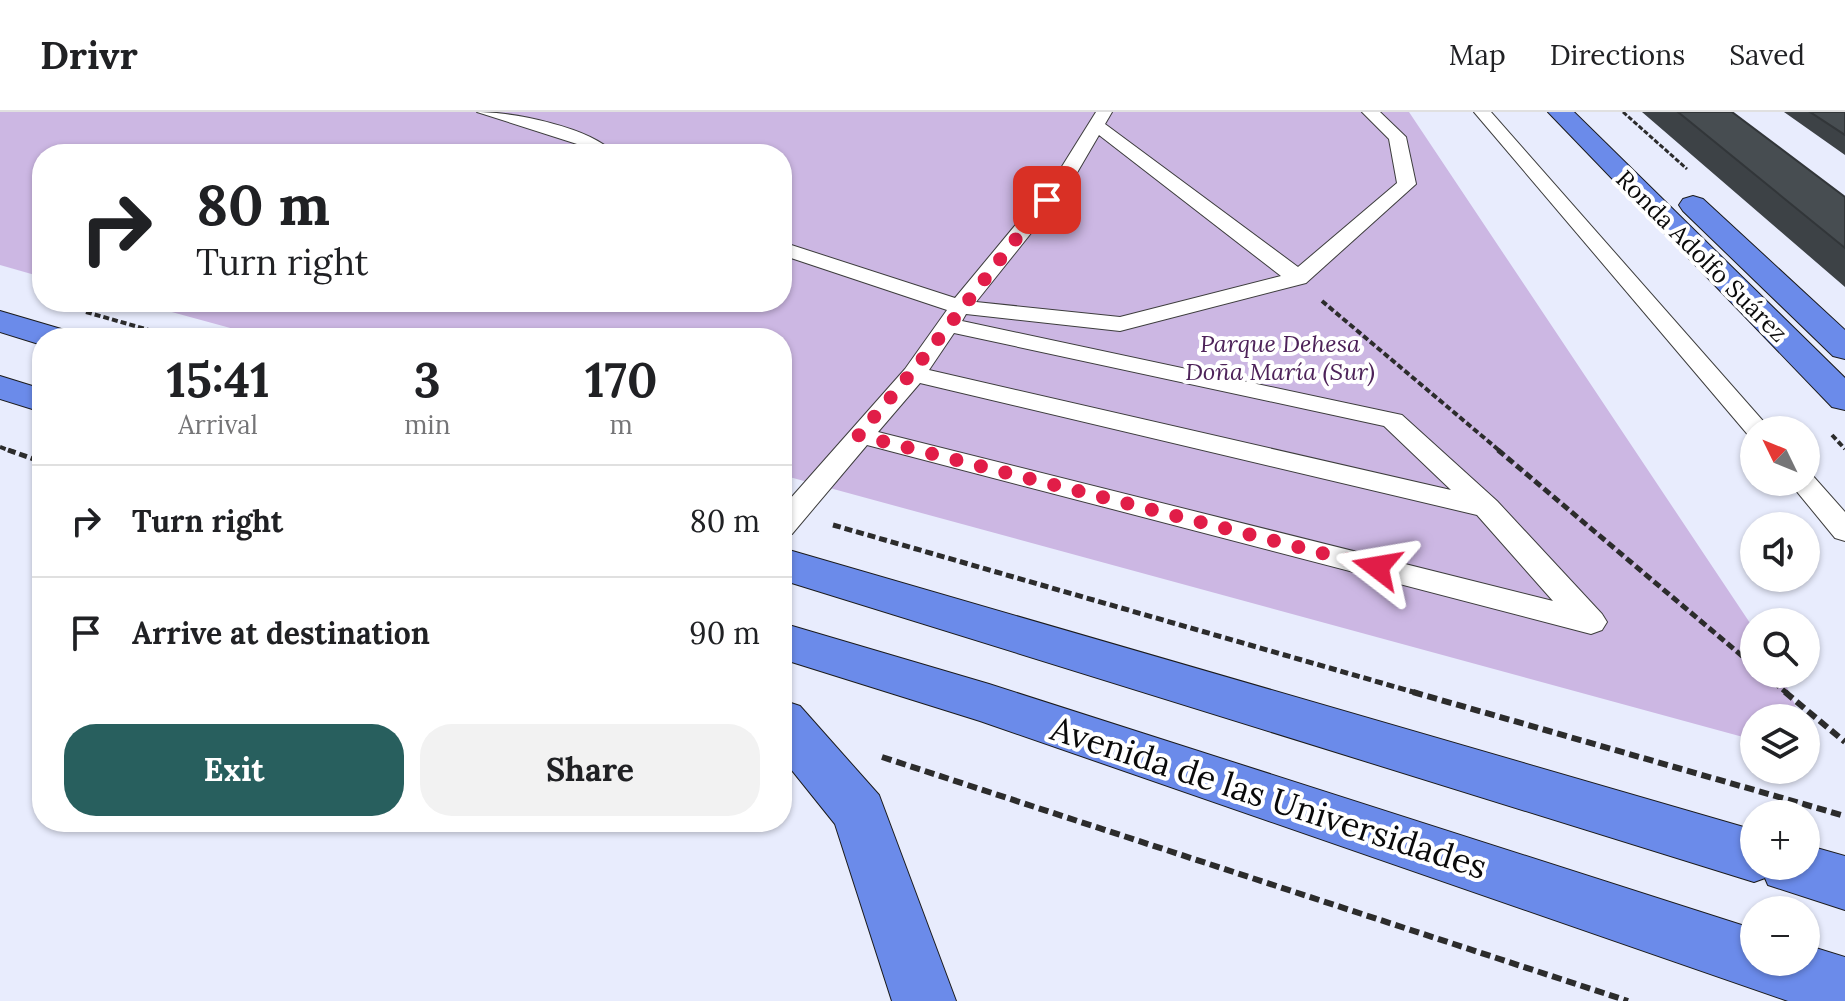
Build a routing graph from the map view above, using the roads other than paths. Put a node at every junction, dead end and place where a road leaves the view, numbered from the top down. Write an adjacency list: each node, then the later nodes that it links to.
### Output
1 (1370, 112): 9 (lane)
2 (1482, 112): 18 (lane)
3 (1560, 112): 17 (main road, Ronda Adolfo Suárez)
4 (1595, 112): 13 (main road, Ronda Adolfo Suárez)
5 (495, 113): 7 (lane)
6 (1100, 118): 9 (lane); 10 (lane)
7 (590, 144)
8 (792, 252): 10 (lane)
9 (1298, 278): 10 (lane)
10 (954, 316): 14 (lane); 21 (lane)
11 (0, 321): 12 (main road)
12 (32, 331)
13 (1845, 349)
14 (914, 374): 19 (lane); 21 (lane)
15 (0, 387): 16 (main road)
16 (32, 398)
17 (1845, 399)
18 (1746, 416)
19 (858, 435): 21 (lane); 22 (lane)
20 (1815, 496): 23 (lane)
21 (1487, 508)
22 (792, 515)
23 (1845, 531)
24 (792, 567): 27 (main road)
25 (792, 644): 30 (main road, Avenida de las Universidades)
26 (792, 733): 33 (main road)
27 (1740, 852)
28 (1820, 876): 29 (main road)
29 (1845, 883)
30 (1740, 954)
31 (1806, 976): 32 (main road)
32 (1845, 989)
33 (924, 1001)

